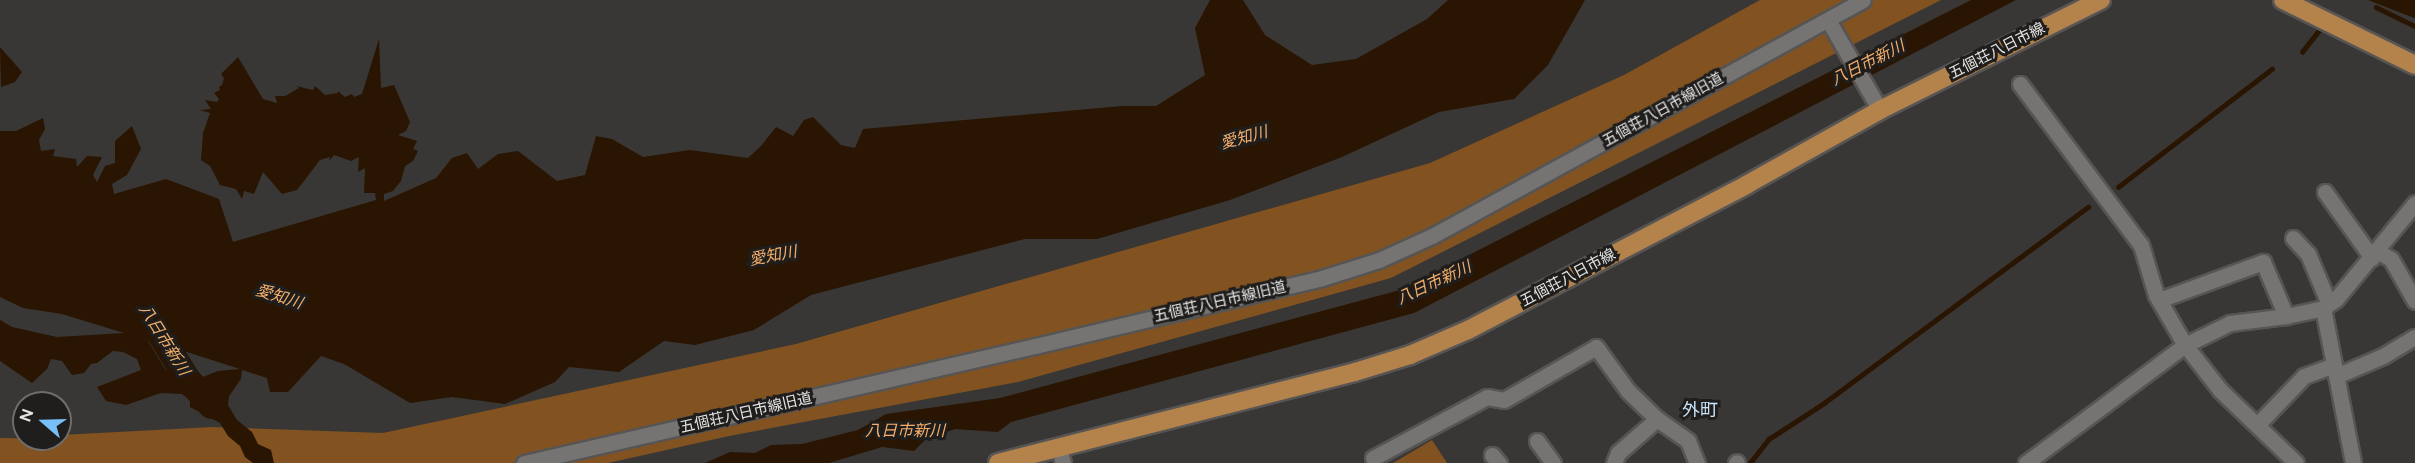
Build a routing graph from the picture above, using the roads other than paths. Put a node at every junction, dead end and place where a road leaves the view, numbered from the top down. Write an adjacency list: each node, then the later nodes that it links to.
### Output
1 (1863, 0): 4 (street, 五個荘八日市線旧道)
2 (2101, 0): 7 (main road, 五個荘八日市線)
3 (2283, 0): 5 (main road)
4 (1828, 20): 7 (street); 24 (street, 五個荘八日市線旧道)
5 (2415, 65)
6 (2020, 84): 12 (street)
7 (1876, 104): 22 (main road, 五個荘八日市線)
8 (2325, 192): 11 (street)
9 (2415, 203): 11 (street)
10 (2293, 238): 14 (street)
11 (2374, 255): 13 (street); 14 (street)
12 (2159, 300): 15 (street); 17 (street)
13 (2415, 301)
14 (2326, 306): 15 (street); 18 (street)
15 (2286, 316): 17 (street)
16 (2415, 337): 18 (street)
17 (2185, 345): 20 (street); 29 (street)
18 (2335, 370): 20 (street); 31 (street)
19 (1657, 419): 23 (street); 27 (street); 28 (street)
20 (2258, 424): 30 (street)
21 (1537, 441): 26 (street)
22 (1061, 456): 25 (main road, 五個荘八日市線)
23 (1369, 461)
24 (524, 463)
25 (998, 463)
26 (1553, 463)
27 (1614, 463)
28 (1697, 463)
29 (2026, 463)
30 (2296, 463)
31 (2353, 463)

